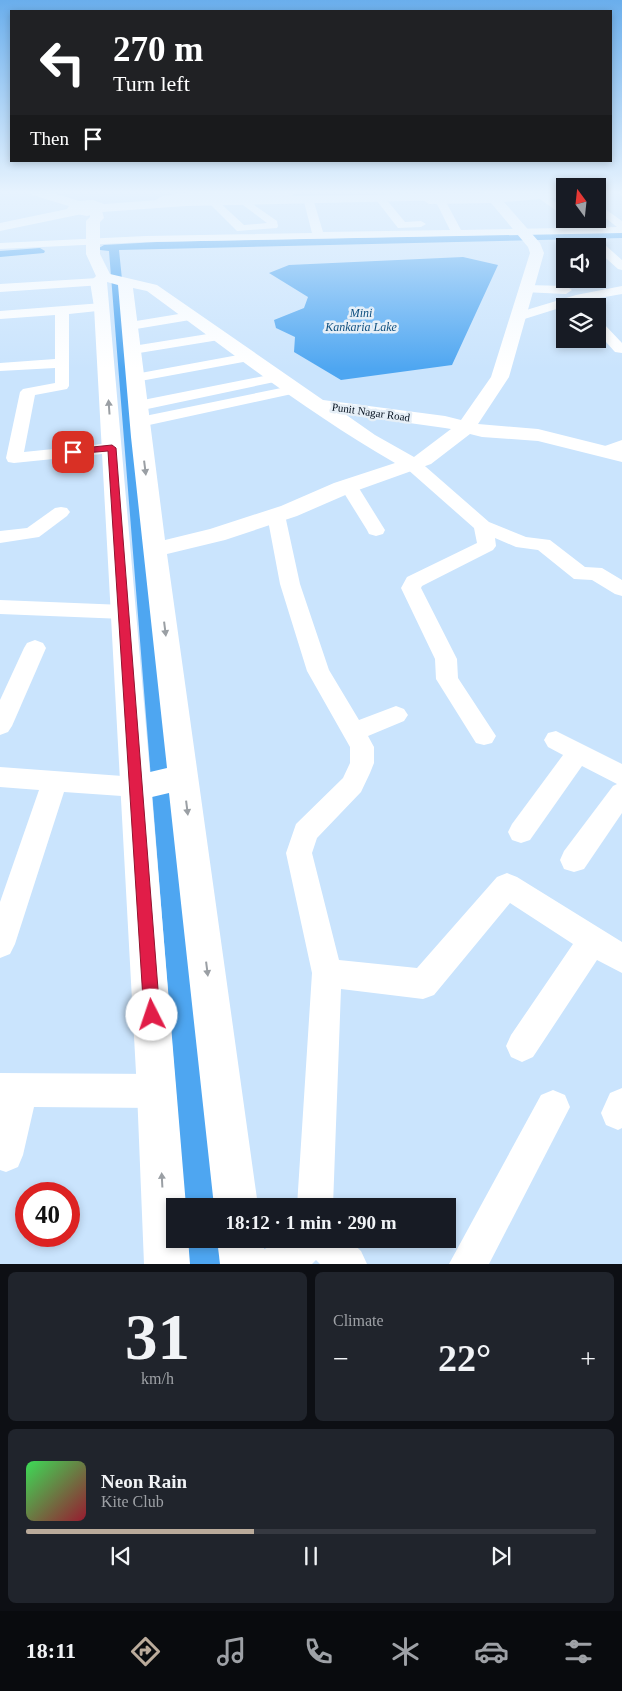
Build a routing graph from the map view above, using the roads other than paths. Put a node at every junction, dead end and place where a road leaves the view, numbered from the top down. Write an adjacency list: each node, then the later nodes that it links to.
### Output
1 (18, 251): 8 (street)
2 (99, 251): 8 (street)
3 (132, 251): 8 (street)
4 (536, 251): 10 (street)
5 (606, 252): 7 (street)
6 (78, 256): 8 (street)
7 (622, 266)
8 (105, 275): 9 (street); 15 (street); 19 (street, Punit Nagar Road); 23 (street); 28 (street, one-way to 8)
9 (0, 288)
10 (527, 289): 12 (street); 17 (street)
11 (622, 290): 13 (street)
12 (568, 298)
13 (578, 298)
14 (556, 305): 17 (street)
15 (62, 310): 16 (street); 21 (street)
16 (0, 315)
17 (518, 317): 27 (street)
18 (606, 335): 20 (street)
19 (227, 341): 23 (street); 23 (street); 23 (street); 24 (street, Punit Nagar Road)
20 (620, 350)
21 (62, 363): 22 (street); 28 (street)
22 (0, 368)
23 (135, 372): 24 (street); 25 (street); 37 (street, one-way to 37)
24 (279, 378): 25 (street, Punit Nagar Road)
25 (296, 389): 26 (street, Punit Nagar Road)
26 (318, 405): 27 (street, Punit Nagar Road); 30 (street)
27 (466, 427): 29 (street, Punit Nagar Road); 30 (street)
28 (112, 448): 40 (street)
29 (617, 451)
30 (412, 464): 31 (street); 34 (street)
31 (348, 486): 33 (street); 35 (street)
32 (61, 512): 36 (street)
33 (276, 516): 37 (street); 44 (street)
34 (482, 526): 38 (street); 45 (street)
35 (376, 530)
36 (0, 537)
37 (155, 550): 50 (street, one-way to 50)
38 (622, 589)
39 (0, 607): 40 (street)
40 (124, 612): 52 (street)
41 (35, 648): 43 (street)
42 (396, 715): 44 (street)
43 (0, 726)
44 (354, 732): 59 (street)
45 (484, 736)
46 (556, 740): 47 (street)
47 (579, 752): 48 (street); 54 (street)
48 (622, 776)
49 (0, 778): 51 (street)
50 (183, 778): 52 (street); 65 (street, one-way to 65)
51 (55, 781): 52 (street); 57 (street)
52 (136, 788): 62 (street)
53 (622, 794): 55 (street)
54 (521, 832)
55 (574, 860)
56 (593, 941): 58 (street); 59 (street); 60 (street)
57 (0, 944)
58 (622, 959)
59 (327, 974): 66 (street)
60 (522, 1046)
61 (10, 1090): 62 (street); 64 (street)
62 (157, 1091): 70 (street, one-way to 62)
63 (553, 1107): 74 (street)
64 (6, 1155)
65 (235, 1198)
66 (315, 1198)
67 (241, 1248): 71 (street)
68 (302, 1248): 72 (street)
69 (330, 1248): 73 (street)
70 (166, 1264)
71 (243, 1264)
72 (274, 1264)
73 (348, 1264)
74 (468, 1264)

